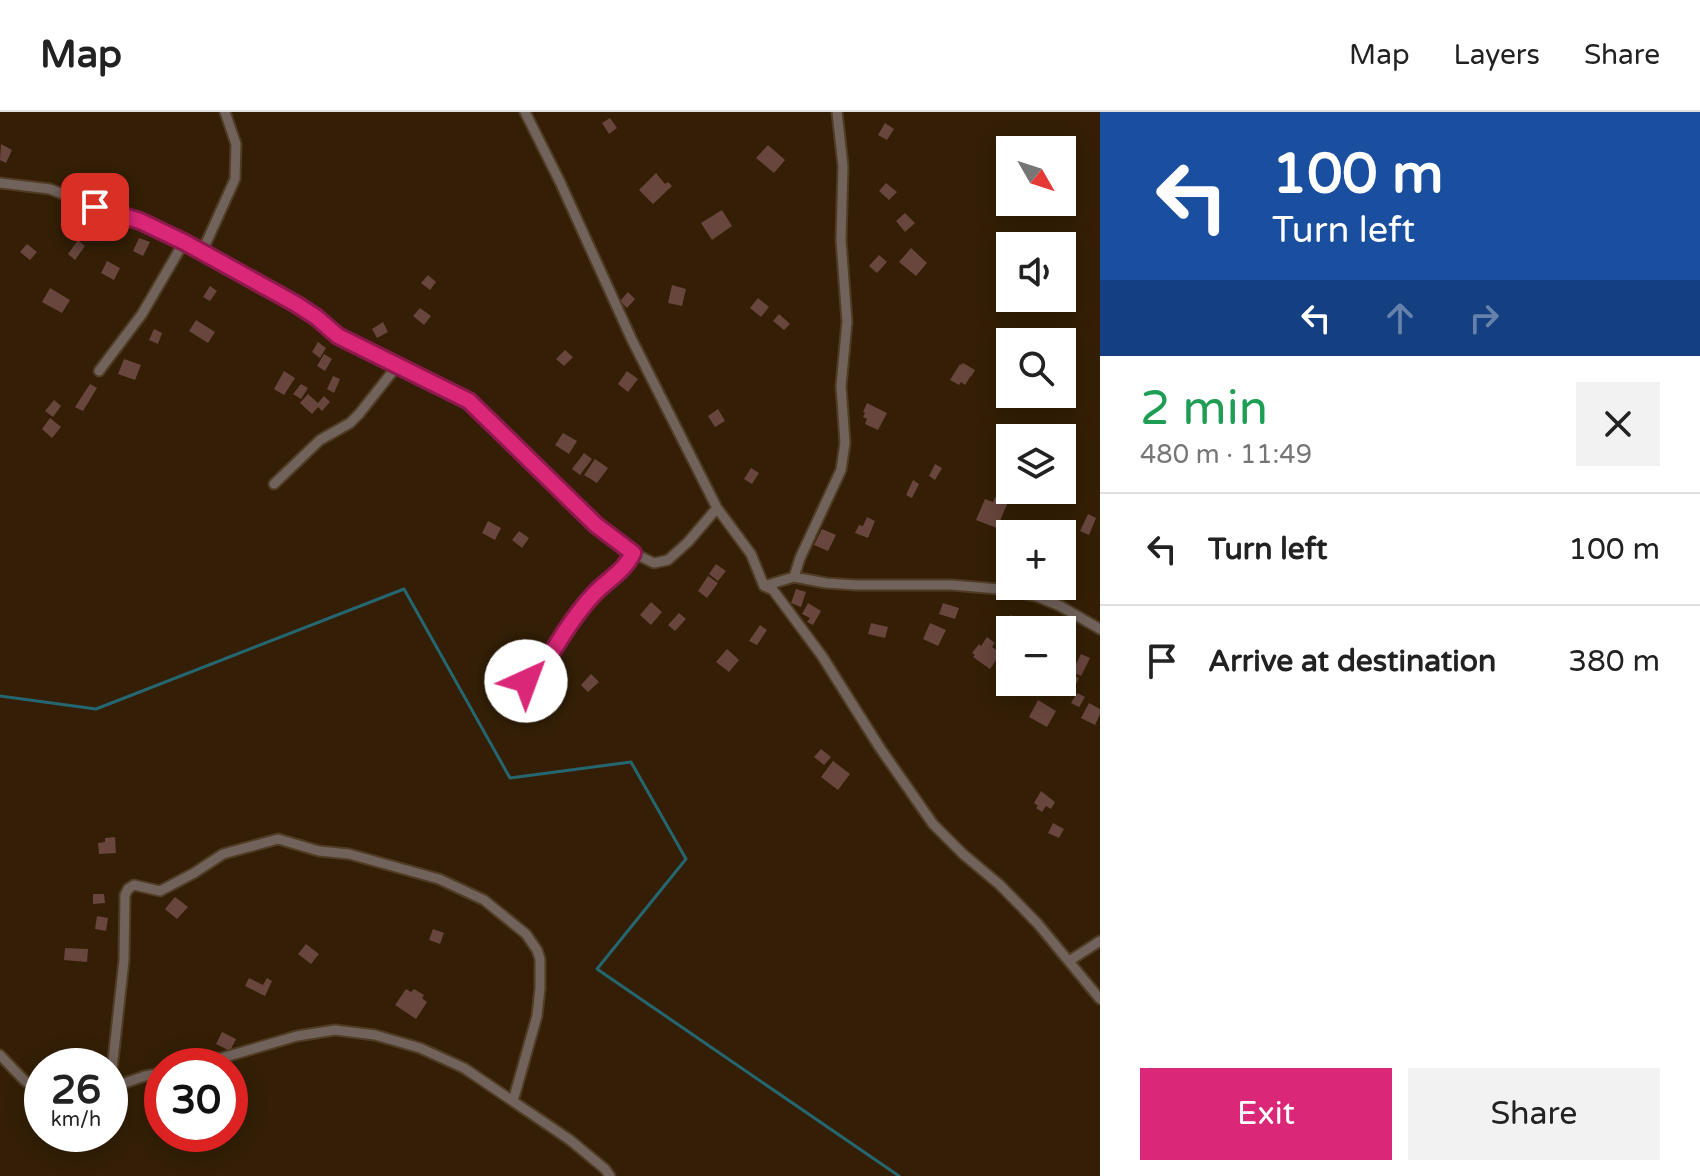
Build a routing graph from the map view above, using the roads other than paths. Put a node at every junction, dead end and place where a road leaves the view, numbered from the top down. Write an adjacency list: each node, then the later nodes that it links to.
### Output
1 (225, 112): 6 (street)
2 (525, 112): 10 (street)
3 (837, 112): 12 (street)
4 (0, 183): 5 (street)
5 (184, 242): 6 (street); 8 (street)
6 (202, 252): 7 (street)
7 (397, 366): 9 (street); 11 (street)
8 (99, 371)
9 (274, 484)
10 (717, 508): 11 (street); 13 (street)
11 (633, 553): 15 (street)
12 (794, 577): 13 (street); 14 (street)
13 (764, 586): 17 (street)
14 (1100, 629)
15 (519, 679)
16 (1100, 941): 17 (street)
17 (1069, 961): 18 (street)
18 (1100, 999)
19 (114, 1048): 23 (street)
20 (248, 1050): 23 (street)
21 (0, 1055): 22 (street)
22 (24, 1080)
23 (513, 1101): 24 (street)
24 (610, 1176)

